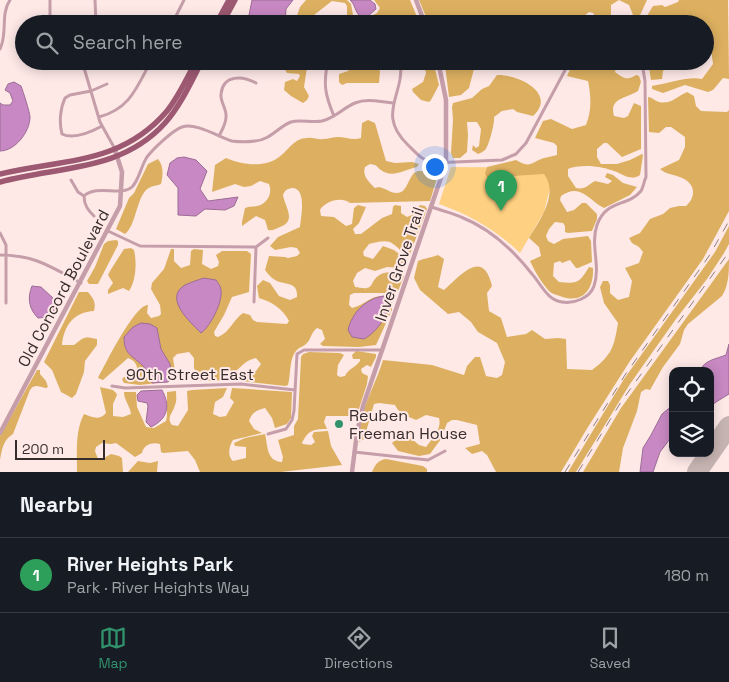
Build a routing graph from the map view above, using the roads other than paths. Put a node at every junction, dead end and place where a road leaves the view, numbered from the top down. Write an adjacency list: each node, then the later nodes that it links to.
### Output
1 (10, 0): 14 (street)
2 (50, 0): 8 (street)
3 (95, 0): 9 (street)
4 (184, 0): 10 (street)
5 (230, 0): 11 (main road)
6 (235, 0): 12 (main road)
7 (416, 0): 13 (street)
8 (50, 15)
9 (96, 15)
10 (176, 15)
11 (221, 15)
12 (227, 15)
13 (422, 15)
14 (0, 49)
15 (85, 70): 26 (street)
16 (147, 70): 29 (street)
17 (191, 70): 32 (main road)
18 (197, 70): 33 (main road)
19 (327, 70): 28 (street)
20 (400, 70): 27 (street)
21 (440, 70): 34 (street, Inver Grove Trail)
22 (565, 70): 34 (street)
23 (644, 70): 40 (street)
24 (256, 82): 31 (street)
25 (107, 84): 26 (street)
26 (91, 92): 29 (street); 30 (street)
27 (393, 103): 28 (street); 34 (street)
28 (334, 116): 31 (street)
29 (99, 117): 30 (street)
30 (102, 126): 32 (street)
31 (219, 136): 38 (street)
32 (116, 150): 33 (street, Old Concord Boulevard); 35 (main road)
33 (117, 157): 37 (main road); 38 (street, Old Concord Boulevard)
34 (446, 163): 40 (street, Inver Grove Trail)
35 (0, 174)
36 (71, 180): 39 (street)
37 (0, 182)
38 (122, 190): 39 (street); 42 (street, Old Concord Boulevard)
39 (84, 196): 41 (street)
40 (432, 207): 51 (street, Inver Grove Trail)
41 (94, 216)
42 (108, 231): 45 (street); 48 (street, Old Concord Boulevard)
43 (0, 233): 47 (street)
44 (268, 238): 45 (street)
45 (256, 247): 49 (street)
46 (0, 255): 47 (street)
47 (6, 255): 48 (street); 50 (street)
48 (80, 283): 54 (street, Old Concord Boulevard)
49 (254, 302)
50 (6, 303)
51 (382, 350): 53 (street); 57 (street, Inver Grove Trail)
52 (112, 386): 53 (street, 90th Street East)
53 (294, 390): 55 (street)
54 (0, 433)
55 (268, 434)
56 (445, 451): 57 (street)
57 (354, 452): 58 (street, Inver Grove Trail)
58 (352, 472)

